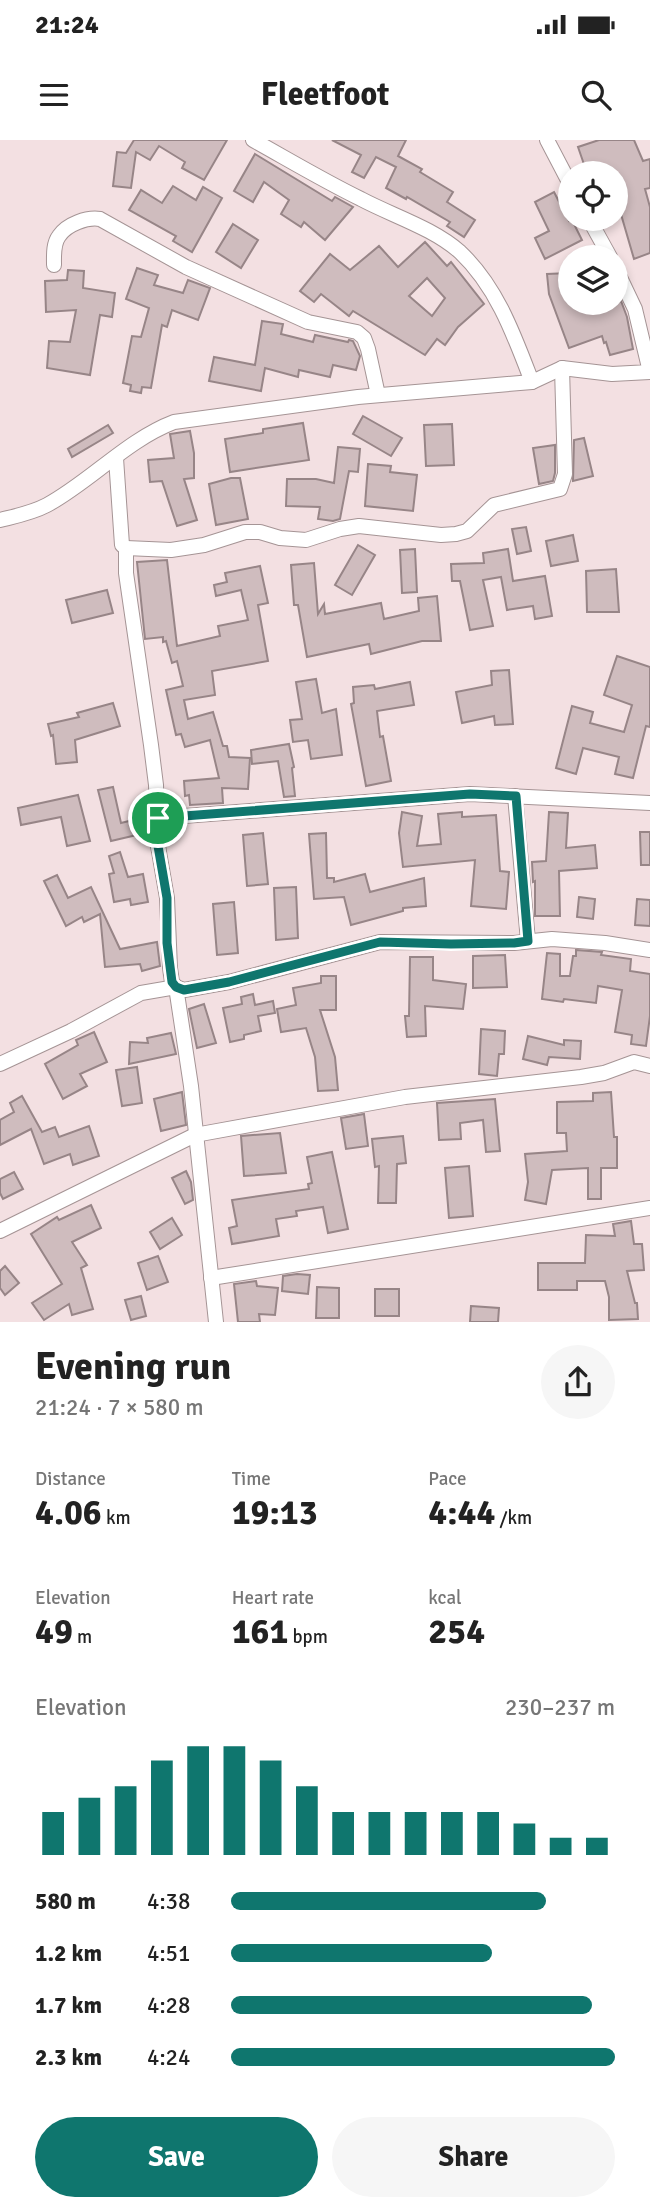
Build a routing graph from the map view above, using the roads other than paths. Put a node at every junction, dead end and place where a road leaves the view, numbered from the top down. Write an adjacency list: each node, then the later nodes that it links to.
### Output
1 (253, 140): 8 (street)
2 (547, 140): 3 (street)
3 (558, 161)
4 (54, 265): 9 (street)
5 (628, 294): 7 (street)
6 (562, 368): 7 (street); 8 (street); 12 (street)
7 (650, 372)
8 (532, 382): 9 (street)
9 (378, 395): 10 (street)
10 (116, 458): 11 (street); 12 (street)
11 (0, 520)
12 (126, 548): 15 (street)
13 (516, 796): 14 (street); 15 (street); 16 (street)
14 (650, 803)
15 (158, 818): 18 (street)
16 (528, 941): 17 (street); 18 (street)
17 (650, 950)
18 (176, 987): 19 (street); 21 (street)
19 (0, 1064)
20 (650, 1066): 21 (street)
21 (195, 1135): 23 (street); 24 (street)
22 (650, 1208): 24 (street)
23 (0, 1231)
24 (211, 1278): 25 (street)
25 (216, 1322)

